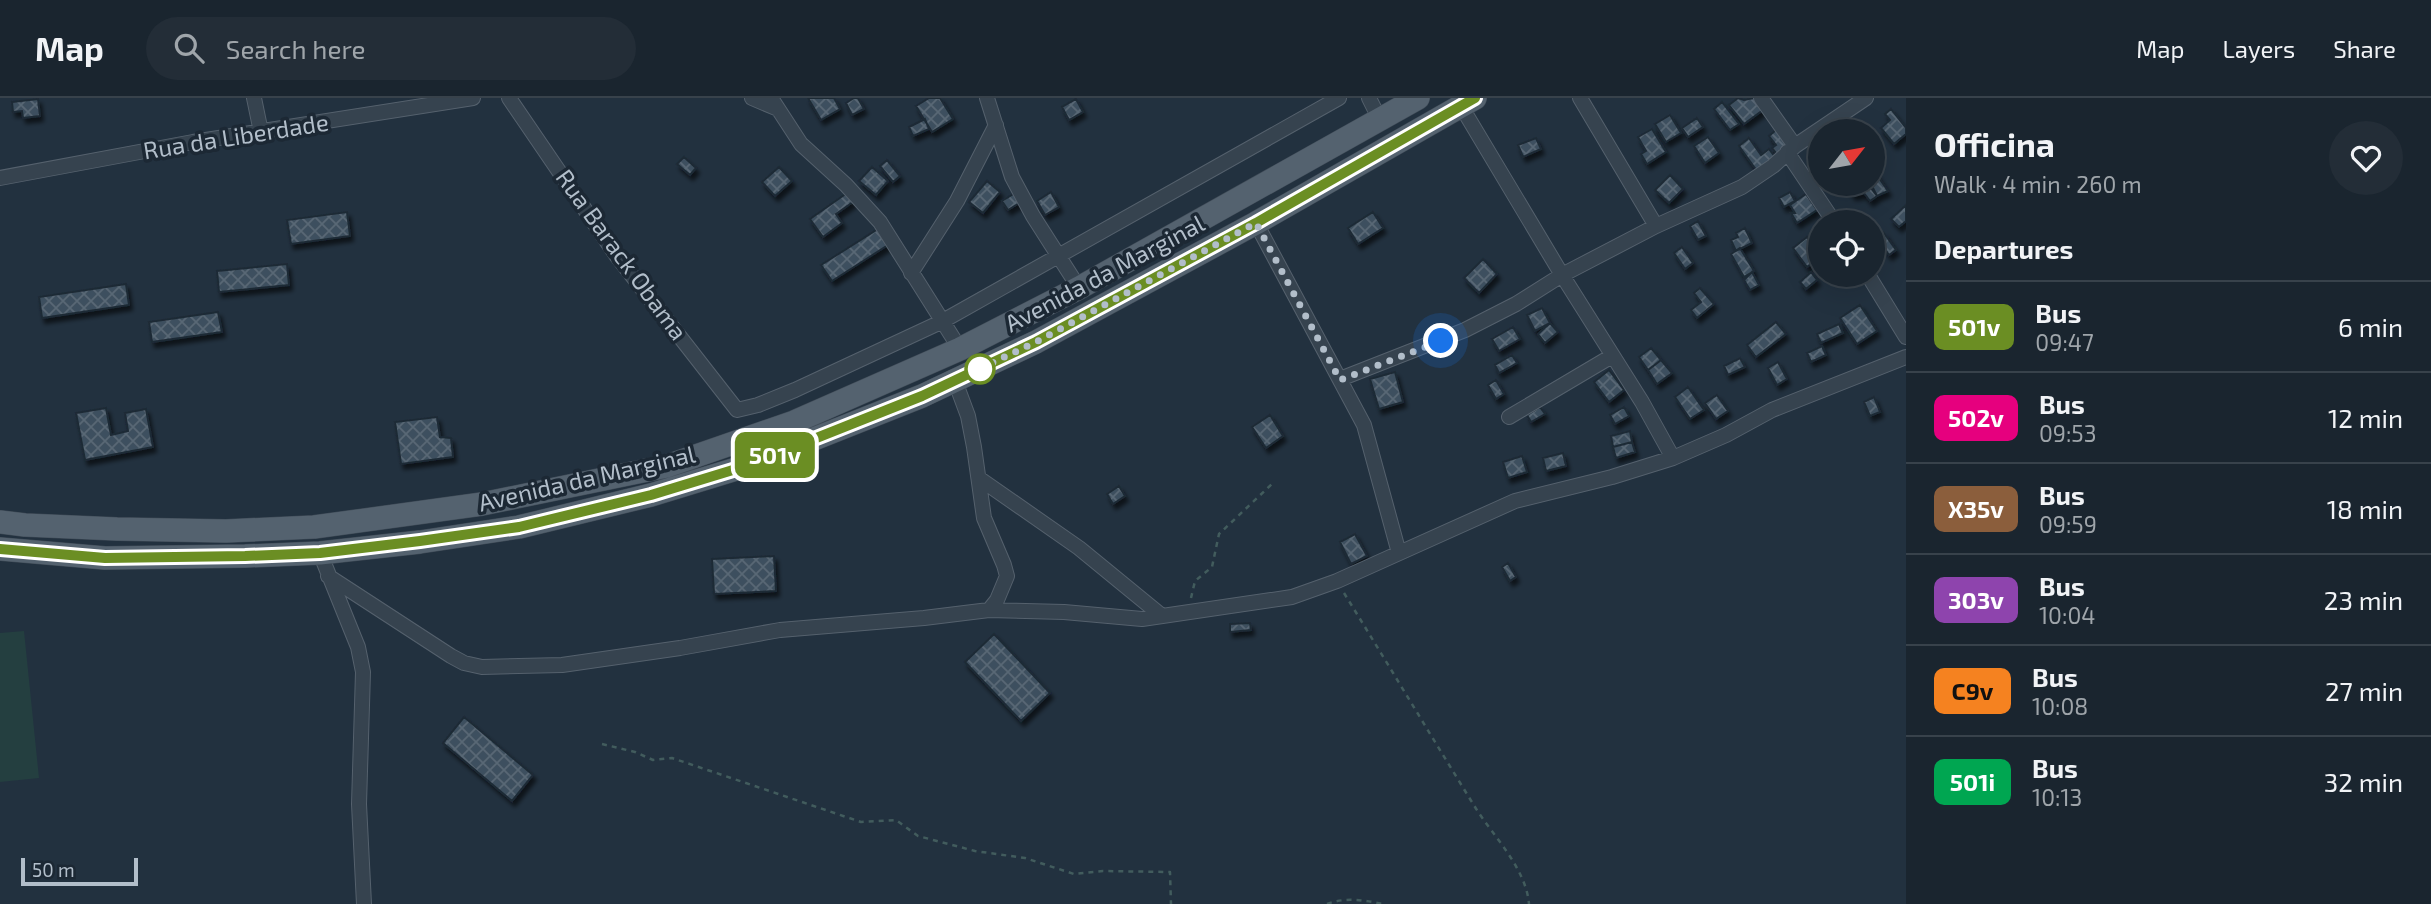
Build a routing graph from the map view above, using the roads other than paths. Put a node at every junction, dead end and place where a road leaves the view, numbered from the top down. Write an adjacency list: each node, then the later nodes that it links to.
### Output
1 (473, 98): 15 (street, Rua da Liberdade)
2 (509, 98): 26 (street, Rua Barack Obama)
3 (752, 98): 11 (street)
4 (986, 98): 14 (street)
5 (1339, 98): 21 (street)
6 (1418, 98): 13 (main road, Avenida da Marginal)
7 (1580, 98): 20 (street)
8 (1761, 98): 16 (street)
9 (1866, 98): 16 (street)
10 (1468, 102): 19 (main road, Avenida da Marginal); 23 (street)
11 (775, 104): 22 (street)
12 (256, 105): 15 (street)
13 (1374, 108): 25 (main road, Avenida da Marginal)
14 (996, 125): 21 (street); 22 (street)
15 (261, 132): 17 (street, Rua da Liberdade)
16 (1791, 149): 18 (street); 20 (street)
17 (0, 178)
18 (1827, 210)
19 (1256, 223): 31 (street); 32 (main road, Avenida da Marginal)
20 (1656, 226): 23 (street)
21 (1058, 256): 25 (street); 26 (street)
22 (911, 273): 26 (street)
23 (1562, 275): 29 (street); 31 (street)
24 (1875, 287): 27 (street)
25 (1079, 288): 28 (main road, Avenida da Marginal)
26 (941, 322): 28 (street)
27 (1906, 337)
28 (960, 349): 36 (main road, Avenida da Marginal)
29 (1612, 356): 33 (street); 34 (street)
30 (1906, 357): 34 (street)
31 (1340, 380): 39 (street)
32 (955, 381): 35 (street); 38 (main road, Avenida da Marginal)
33 (1509, 417)
34 (1673, 458): 39 (street)
35 (980, 479): 41 (street); 42 (street)
36 (0, 522)
37 (0, 549): 38 (main road, Avenida da Marginal)
38 (320, 553): 40 (street)
39 (1399, 553): 42 (street)
40 (328, 576): 41 (street); 43 (street)
41 (989, 610): 42 (street)
42 (1162, 616)
43 (364, 904)

